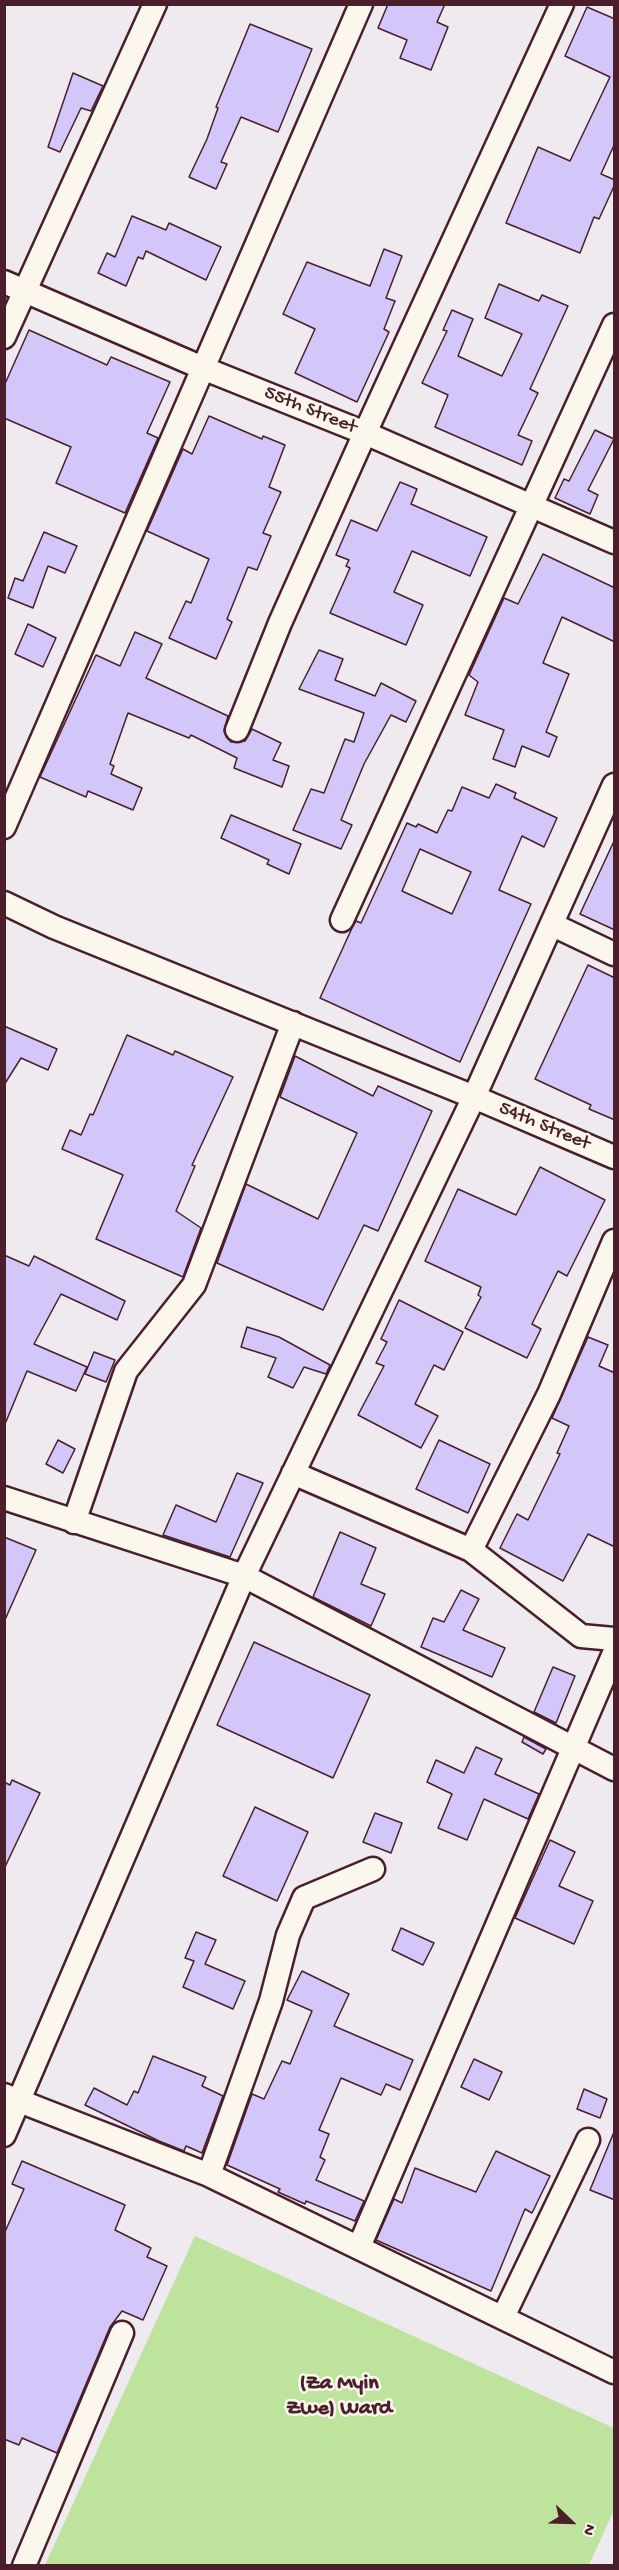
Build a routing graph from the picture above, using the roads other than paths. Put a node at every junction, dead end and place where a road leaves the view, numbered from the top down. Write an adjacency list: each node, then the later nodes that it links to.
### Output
1 (155, 4): 4 (street)
2 (361, 4): 7 (street)
3 (562, 4): 8 (street)
4 (14, 287): 6 (street); 7 (street, 55th Street)
5 (615, 325): 9 (street)
6 (4, 337)
7 (205, 369): 8 (street, 55th Street); 13 (street)
8 (365, 433): 9 (street, 55th Street); 11 (street)
9 (533, 506): 10 (street, 55th Street); 15 (street)
10 (615, 542)
11 (237, 730)
12 (615, 785): 16 (street)
13 (4, 827)
14 (4, 903): 18 (street, 54th Street)
15 (342, 920)
16 (553, 925): 17 (street); 19 (street)
17 (615, 954)
18 (293, 1023): 19 (street, 54th Street); 24 (street)
19 (474, 1096): 20 (street, 54th Street); 22 (street)
20 (615, 1157)
21 (615, 1241): 25 (street)
22 (293, 1473): 25 (street); 26 (street)
23 (4, 1498): 24 (street)
24 (74, 1522): 26 (street)
25 (471, 1551): 27 (street)
26 (244, 1576): 29 (street); 32 (street)
27 (615, 1640)
28 (615, 1653): 29 (street)
29 (574, 1747): 30 (street); 36 (street)
30 (615, 1769)
31 (373, 1869): 35 (street)
32 (12, 2098): 33 (street); 35 (street)
33 (4, 2135)
34 (588, 2140): 37 (street)
35 (209, 2175): 36 (street)
36 (359, 2247): 37 (street)
37 (502, 2317): 39 (street)
38 (122, 2333): 40 (street)
39 (615, 2372)
40 (24, 2565)

